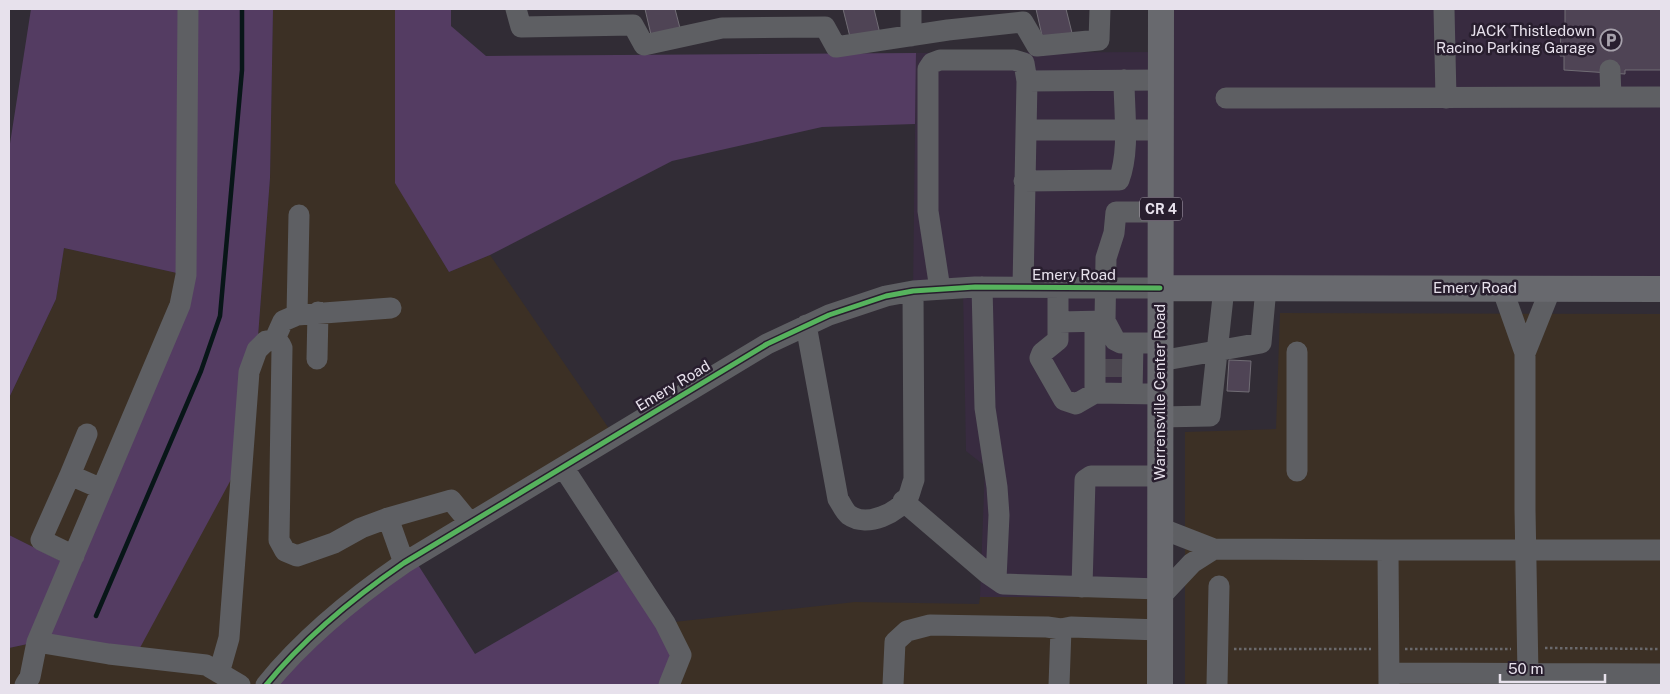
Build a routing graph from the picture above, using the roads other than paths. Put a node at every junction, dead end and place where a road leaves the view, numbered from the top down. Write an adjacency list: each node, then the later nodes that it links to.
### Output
1 (188, 9): 53 (street)
2 (516, 9): 7 (street)
3 (911, 9): 8 (street)
4 (1100, 9): 8 (street)
5 (1162, 9): 11 (main road, Warrensville Center Road / CR 4)
6 (1444, 9): 15 (street)
7 (720, 18): 8 (street)
8 (911, 36)
9 (1610, 70): 13 (street)
10 (1124, 80): 11 (street); 12 (street); 18 (street)
11 (1161, 80): 19 (main road, Warrensville Center Road / CR 4)
12 (1027, 81): 17 (street); 27 (street)
13 (1611, 97): 15 (street); 16 (street)
14 (1226, 98): 15 (street)
15 (1446, 98)
16 (1661, 98)
17 (1026, 130): 18 (street); 20 (street)
18 (1125, 130): 19 (street); 20 (street)
19 (1161, 130): 21 (main road, Warrensville Center Road / CR 4)
20 (1024, 181): 24 (street)
21 (1161, 212): 26 (street); 28 (main road, Warrensville Center Road / CR 4)
22 (300, 215): 37 (street)
23 (982, 287): 24 (street, Emery Road); 27 (street, Emery Road); 64 (street)
24 (1023, 287): 25 (street, Emery Road)
25 (1058, 287): 26 (street, Emery Road); 38 (street)
26 (1105, 287): 28 (street, Emery Road); 46 (street)
27 (940, 288): 34 (street, Emery Road)
28 (1160, 288): 29 (main road, Emery Road); 41 (main road, Warrensville Center Road / CR 4)
29 (1224, 288): 30 (main road, Emery Road); 42 (street)
30 (1266, 288): 31 (main road, Emery Road); 42 (street)
31 (1502, 288): 32 (main road, Emery Road); 44 (street)
32 (1551, 288): 33 (main road, Emery Road); 44 (street)
33 (1661, 289)
34 (913, 291): 39 (street, Emery Road); 54 (street)
35 (391, 308): 36 (street)
36 (318, 312): 37 (street); 45 (street)
37 (297, 315): 40 (street)
38 (1059, 322): 46 (street); 46 (street)
39 (806, 325): 49 (street, Emery Road); 54 (street)
40 (274, 340): 55 (street); 71 (street)
41 (1160, 352): 42 (street); 46 (street); 47 (main road, Warrensville Center Road / CR 4)
42 (1215, 352): 47 (street)
43 (1297, 352): 50 (street)
44 (1526, 353): 60 (street)
45 (317, 359)
46 (1113, 360): 47 (street)
47 (1160, 406): 52 (main road, Warrensville Center Road / CR 4)
48 (87, 434): 51 (street)
49 (563, 467): 56 (street, Emery Road); 78 (street)
50 (1297, 471)
51 (70, 475): 53 (street); 62 (street)
52 (1160, 476): 57 (main road, Warrensville Center Road / CR 4); 66 (street)
53 (102, 489): 62 (street)
54 (903, 501): 64 (street)
55 (388, 518): 56 (street); 63 (street)
56 (470, 523): 63 (street, Emery Road)
57 (1160, 528): 58 (street); 67 (main road, Warrensville Center Road / CR 4)
58 (1214, 549): 59 (street); 67 (street)
59 (1388, 550): 60 (street); 74 (street)
60 (1526, 550): 61 (street); 72 (street)
61 (1661, 550)
62 (74, 556): 70 (street)
63 (404, 563): 77 (street, Emery Road)
64 (996, 579): 66 (street)
65 (1219, 586): 82 (street)
66 (1082, 587): 67 (street)
67 (1160, 593): 69 (main road, Warrensville Center Road / CR 4)
68 (1061, 629): 69 (street); 79 (street); 80 (street)
69 (1160, 630): 81 (main road, Warrensville Center Road / CR 4)
70 (37, 642): 71 (street); 75 (street)
71 (219, 673): 76 (street)
72 (1528, 674): 73 (street); 74 (street)
73 (1661, 674)
74 (1389, 679)
75 (25, 685)
76 (240, 685)
77 (266, 685)
78 (669, 685)
79 (893, 685)
80 (1059, 685)
81 (1160, 685)
82 (1217, 685)

